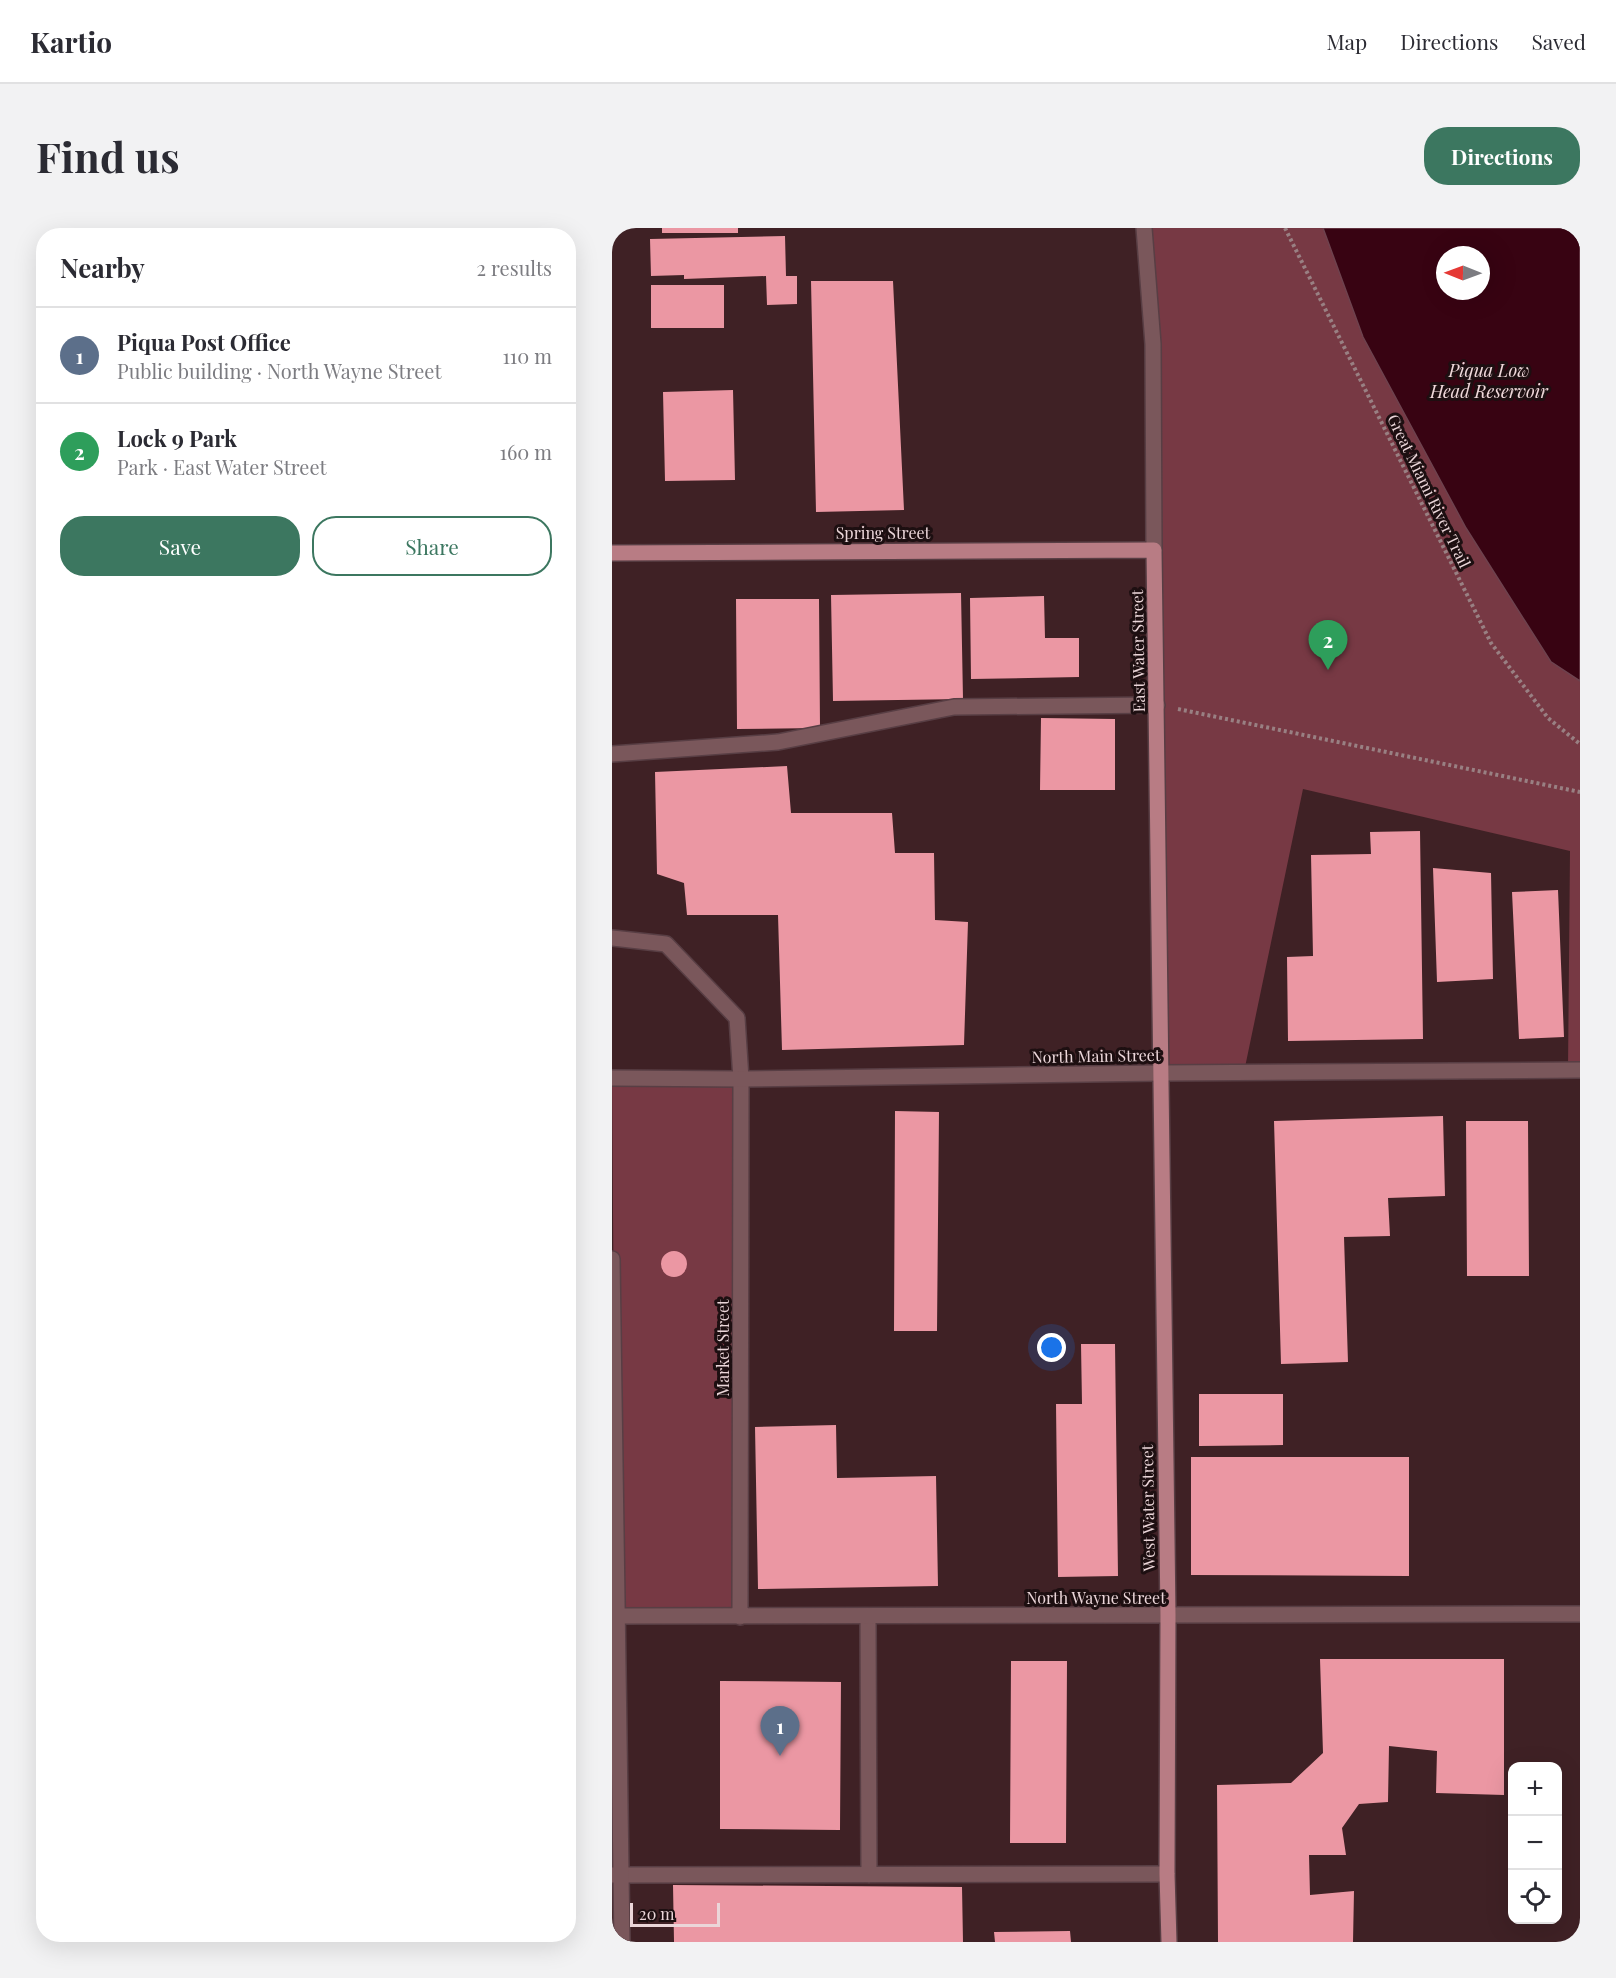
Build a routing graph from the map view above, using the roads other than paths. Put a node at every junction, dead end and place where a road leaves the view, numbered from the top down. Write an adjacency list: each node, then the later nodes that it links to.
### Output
1 (1144, 228): 2 (street, East Water Street)
2 (1154, 550): 3 (main road, Spring Street); 4 (main road, East Water Street)
3 (612, 553)
4 (1157, 705): 5 (street); 8 (main road, East Water Street)
5 (612, 754)
6 (612, 938): 10 (street, Market Street)
7 (1580, 1070): 8 (street, North Main Street)
8 (1161, 1073): 10 (street, North Main Street); 15 (main road, West Water Street)
9 (612, 1078): 10 (street, North Main Street)
10 (741, 1079): 16 (street, Market Street)
11 (612, 1258): 13 (street)
12 (1580, 1614): 15 (street, North Wayne Street)
13 (614, 1616): 16 (street, North Wayne Street); 18 (street)
14 (868, 1616): 15 (street, North Wayne Street); 16 (street, North Wayne Street); 19 (street)
15 (1168, 1616): 17 (main road, West Water Street)
16 (740, 1617)
17 (1167, 1874): 19 (street); 21 (main road, West Water Street)
18 (617, 1875): 19 (street); 20 (street)
19 (868, 1875)
20 (622, 1942)
21 (1169, 1942)

